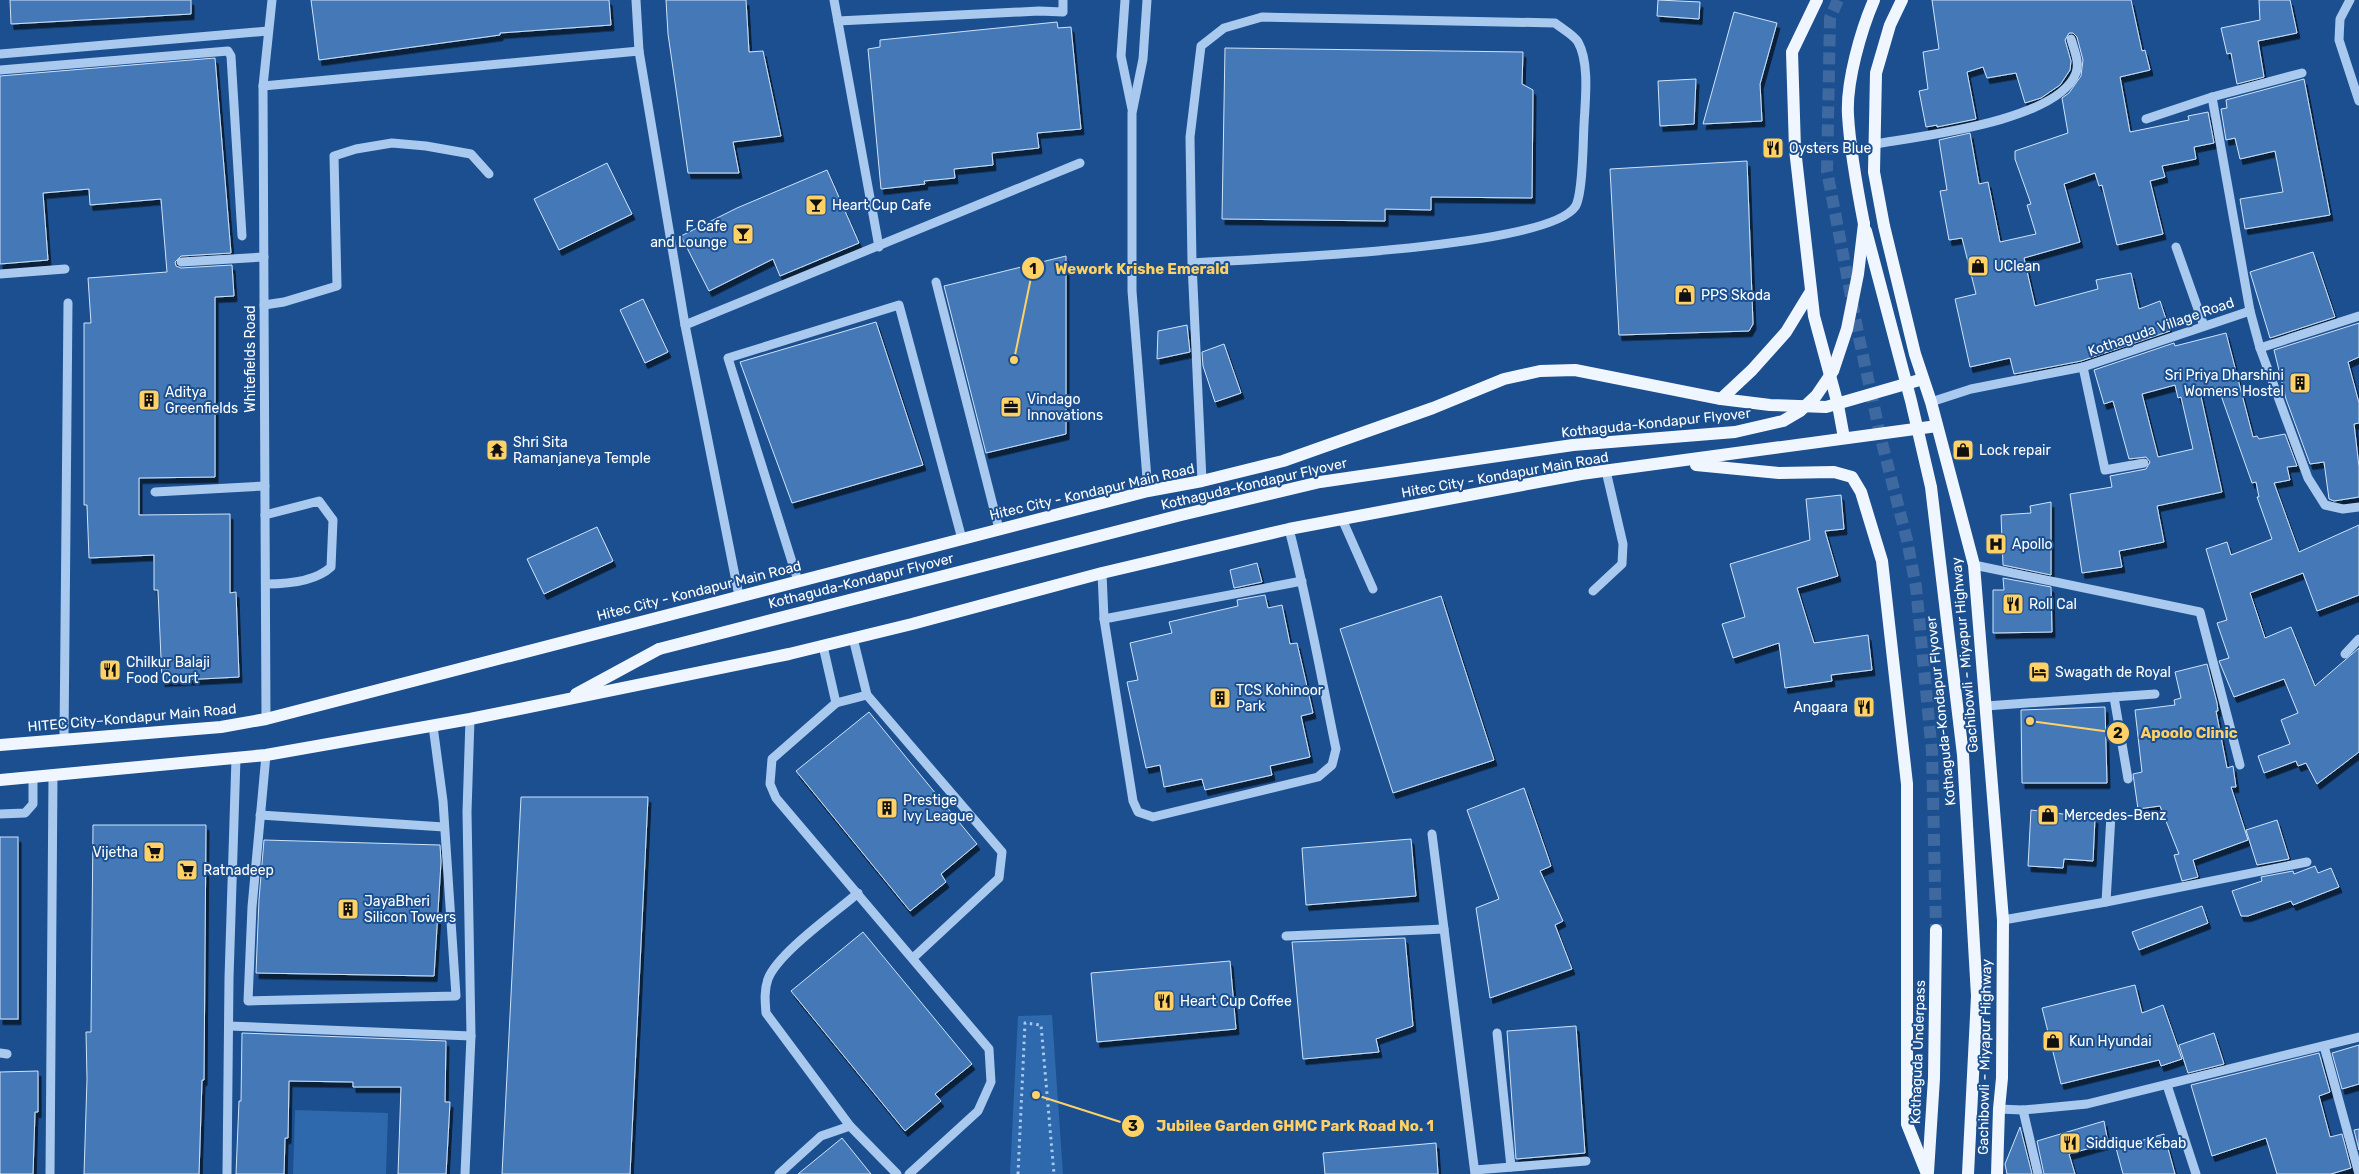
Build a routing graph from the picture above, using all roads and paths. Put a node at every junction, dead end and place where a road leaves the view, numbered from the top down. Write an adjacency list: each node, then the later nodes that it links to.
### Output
1 (272, 0): 12 (street, Whitefields Road)
2 (636, 0): 14 (street)
3 (834, 0): 11 (street)
4 (1063, 0): 11 (street)
5 (1125, 0): 21 (street)
6 (1147, 0): 21 (street)
7 (1817, 0): 36 (main road)
8 (1874, 0): 26 (main road, Kothaguda-Kondapur Flyover)
9 (1902, 0): 23 (main road, Gachibowli - Miyapur Highway)
10 (2350, 0): 20 (street)
11 (838, 21): 28 (street)
12 (268, 31): 15 (street); 18 (street, Whitefields Road)
13 (2071, 39): 23 (street)
14 (639, 51): 18 (street); 41 (street)
15 (0, 54)
16 (0, 70): 27 (street)
17 (2302, 73): 19 (street)
18 (263, 86): 30 (street, Whitefields Road)
19 (2212, 98): 22 (street); 39 (street)
20 (2359, 101)
21 (1132, 112): 56 (street)
22 (2146, 119)
23 (1875, 144): 45 (main road, Gachibowli - Miyapur Highway)
24 (1080, 163): 28 (street)
25 (489, 174): 38 (street)
26 (1864, 224): 80 (main road, Kothaguda-Kondapur Flyover, bridge); 129 (main road, Kothaguda-Kondapur Flyover, bridge)
27 (242, 236)
28 (878, 247): 41 (street)
29 (2176, 247): 42 (street)
30 (264, 257): 31 (street); 38 (street, Whitefields Road)
31 (181, 262)
32 (1192, 263): 32 (street); 54 (street)
33 (65, 268): 34 (street)
34 (0, 274)
35 (936, 282): 61 (street)
36 (1812, 291): 46 (main road); 48 (main road)
37 (68, 303): 86 (street)
38 (264, 305): 55 (street, Whitefields Road)
39 (2250, 311): 42 (street, Kothaguda Village Road); 43 (street, Kothaguda Village Road)
40 (2359, 316): 43 (street)
41 (685, 325): 71 (street)
42 (2204, 326): 44 (street, Kothaguda Village Road)
43 (2260, 348): 58 (street, Kothaguda Village Road)
44 (2083, 367): 47 (street, Kothaguda Village Road); 52 (street)
45 (1924, 379): 47 (main road, Gachibowli - Miyapur Highway); 48 (main road, Hitec City - Kondapur Main Road)
46 (1721, 399): 48 (main road, Hitec City - Kondapur Main Road); 54 (main road, Hitec City - Kondapur Main Road)
47 (1931, 402): 49 (main road, Gachibowli - Miyapur Highway)
48 (1838, 405): 50 (main road)
49 (1937, 426): 50 (main road, Hitec City - Kondapur Main Road); 64 (main road, Gachibowli - Miyapur Highway)
50 (1844, 438): 51 (main road, Hitec City - Kondapur Main Road)
51 (1676, 463): 53 (main road, Hitec City - Kondapur Main Road); 128 (main road)
52 (2144, 463)
53 (1606, 471): 60 (main road, Hitec City - Kondapur Main Road); 70 (street)
54 (1202, 481): 56 (main road, Hitec City - Kondapur Main Road)
55 (265, 486): 57 (street); 59 (street, Whitefields Road)
56 (1148, 491): 61 (main road, Hitec City - Kondapur Main Road)
57 (154, 492)
58 (2359, 507)
59 (265, 515): 68 (street, Whitefields Road); 68 (street)
60 (1342, 519): 62 (main road, Hitec City - Kondapur Main Road); 69 (street)
61 (999, 529): 63 (main road, Hitec City - Kondapur Main Road)
62 (1289, 529): 65 (main road, Hitec City - Kondapur Main Road); 67 (street)
63 (962, 539): 66 (main road, Hitec City - Kondapur Main Road); 66 (street)
64 (1974, 565): 82 (main road, Gachibowli - Miyapur Highway); 90 (street)
65 (1102, 573): 72 (street); 73 (main road, Hitec City - Kondapur Main Road)
66 (798, 581): 71 (main road, Hitec City - Kondapur Main Road)
67 (1302, 581): 72 (street); 72 (street)
68 (266, 584): 83 (street, Whitefields Road)
69 (1373, 589)
70 (1593, 591)
71 (739, 596): 83 (main road, Hitec City - Kondapur Main Road)
72 (1104, 619)
73 (852, 638): 75 (main road, Hitec City - Kondapur Main Road); 78 (street)
74 (2359, 639): 76 (street)
75 (823, 646): 80 (main road, Hitec City - Kondapur Main Road); 81 (street)
76 (2345, 654)
77 (2155, 694): 79 (street)
78 (867, 696): 81 (street); 107 (street)
79 (2114, 698): 82 (street); 93 (street)
80 (565, 700): 84 (main road, Hitec City - Kondapur Main Road)
81 (836, 703): 101 (street)
82 (1986, 706): 103 (main road, Gachibowli - Miyapur Highway)
83 (266, 719): 86 (main road, HITEC City–Kondapur Main Road)
84 (470, 719): 85 (main road, Hitec City - Kondapur Main Road); 110 (street)
85 (434, 726): 88 (main road, Hitec City - Kondapur Main Road); 98 (street)
86 (64, 740): 87 (main road, HITEC City–Kondapur Main Road)
87 (0, 745)
88 (266, 756): 89 (main road); 96 (street)
89 (236, 758): 91 (main road); 108 (street)
90 (2240, 764)
91 (53, 775): 92 (main road); 120 (street)
92 (34, 777): 94 (main road); 95 (street)
93 (2128, 779)
94 (0, 780)
95 (0, 814)
96 (260, 815): 98 (street); 98 (street)
97 (2111, 815): 102 (street)
98 (444, 827)
99 (1432, 834): 104 (street)
100 (2307, 862): 102 (street)
101 (858, 893): 107 (street); 116 (street)
102 (2106, 902): 103 (street)
103 (2003, 920): 114 (main road, Gachibowli - Miyapur Highway)
104 (1444, 928): 106 (street); 119 (street)
105 (1936, 930): 128 (main road, Kothaguda Underpass)
106 (1286, 936)
107 (913, 958): 125 (street)
108 (229, 1026): 110 (street); 121 (street)
109 (1497, 1033): 118 (street)
110 (471, 1036): 122 (street)
111 (2359, 1037): 112 (street)
112 (2324, 1046): 113 (street); 133 (street)
113 (2167, 1085): 115 (street); 132 (street)
114 (1998, 1110): 115 (street); 130 (main road, Gachibowli - Miyapur Highway)
115 (2023, 1110): 131 (street)
116 (850, 1126): 123 (street); 124 (street)
117 (1586, 1161): 118 (street)
118 (1511, 1167): 119 (street)
119 (1475, 1172)
120 (50, 1174)
121 (227, 1174)
122 (465, 1174)
123 (778, 1174)
124 (897, 1174)
125 (909, 1174)
126 (1018, 1174): 127 (path)
127 (1054, 1174)
128 (1927, 1174)
129 (1968, 1174)
130 (1998, 1174)
131 (2038, 1174)
132 (2196, 1174)
133 (2359, 1174)

